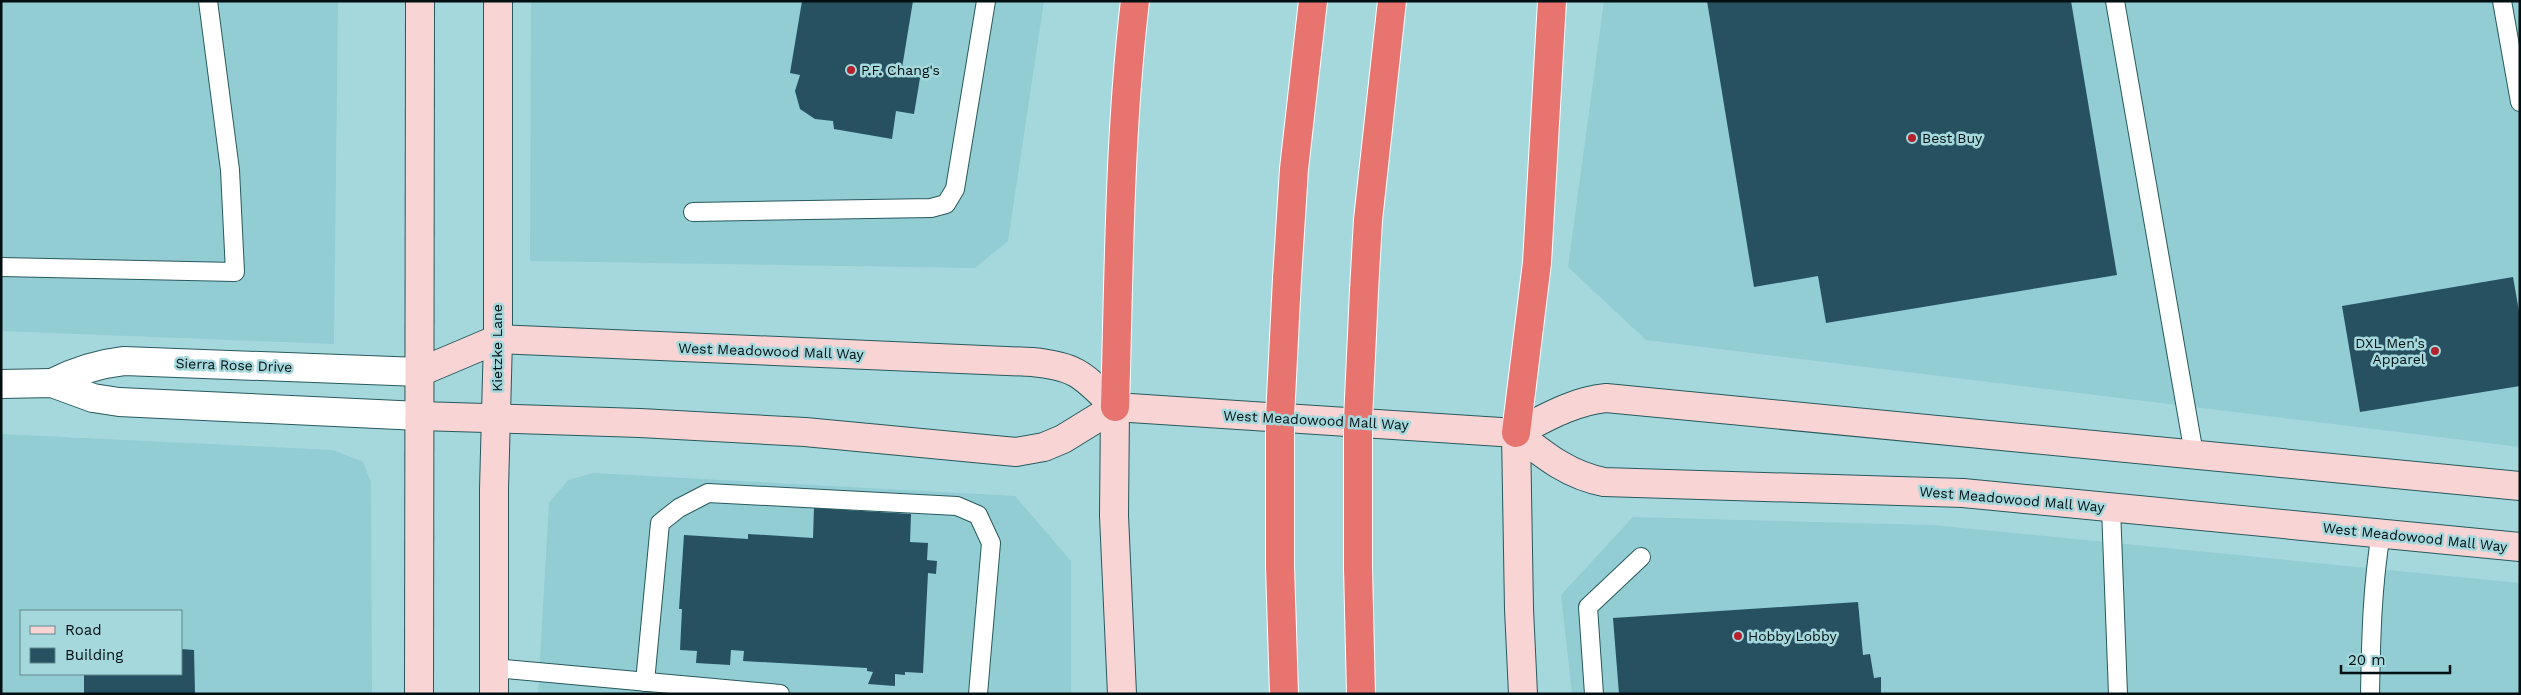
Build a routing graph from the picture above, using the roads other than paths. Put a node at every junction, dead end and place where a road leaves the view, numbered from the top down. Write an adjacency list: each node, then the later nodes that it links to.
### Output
1 (208, 1): 13 (lane)
2 (420, 1): 15 (main road)
3 (498, 1): 14 (main road, Kietzke Lane)
4 (986, 1): 12 (lane)
5 (1135, 1): 18 (highway)
6 (1313, 1): 34 (highway, bridge)
7 (1392, 1): 35 (highway, bridge)
8 (1552, 1): 21 (highway)
9 (2115, 1): 22 (lane)
10 (2502, 1): 11 (lane)
11 (2520, 102)
12 (693, 212)
13 (1, 267)
14 (498, 339): 15 (main road, West Meadowood Mall Way); 18 (main road, West Meadowood Mall Way); 20 (main road, Kietzke Lane)
15 (420, 372): 16 (street, Sierra Rose Drive); 19 (main road)
16 (52, 383): 17 (street, Sierra Rose Drive); 19 (street, Sierra Rose Drive)
17 (1, 384)
18 (1115, 407): 20 (main road); 21 (main road, West Meadowood Mall Way); 33 (main road)
19 (420, 416): 20 (main road); 30 (main road)
20 (497, 419): 28 (main road, Kietzke Lane)
21 (1516, 433): 22 (main road); 24 (main road, West Meadowood Mall Way); 36 (main road)
22 (2194, 454): 23 (main road)
23 (2520, 486)
24 (2111, 508): 25 (main road, West Meadowood Mall Way); 38 (lane)
25 (2381, 533): 26 (main road, West Meadowood Mall Way); 39 (lane)
26 (2520, 547)
27 (1641, 557): 37 (lane)
28 (494, 681): 29 (lane)
29 (645, 682): 31 (lane); 32 (lane)
30 (419, 694)
31 (780, 694)
32 (978, 694)
33 (1122, 694)
34 (1284, 694)
35 (1361, 694)
36 (1523, 694)
37 (1594, 694)
38 (2118, 694)
39 (2370, 694)

